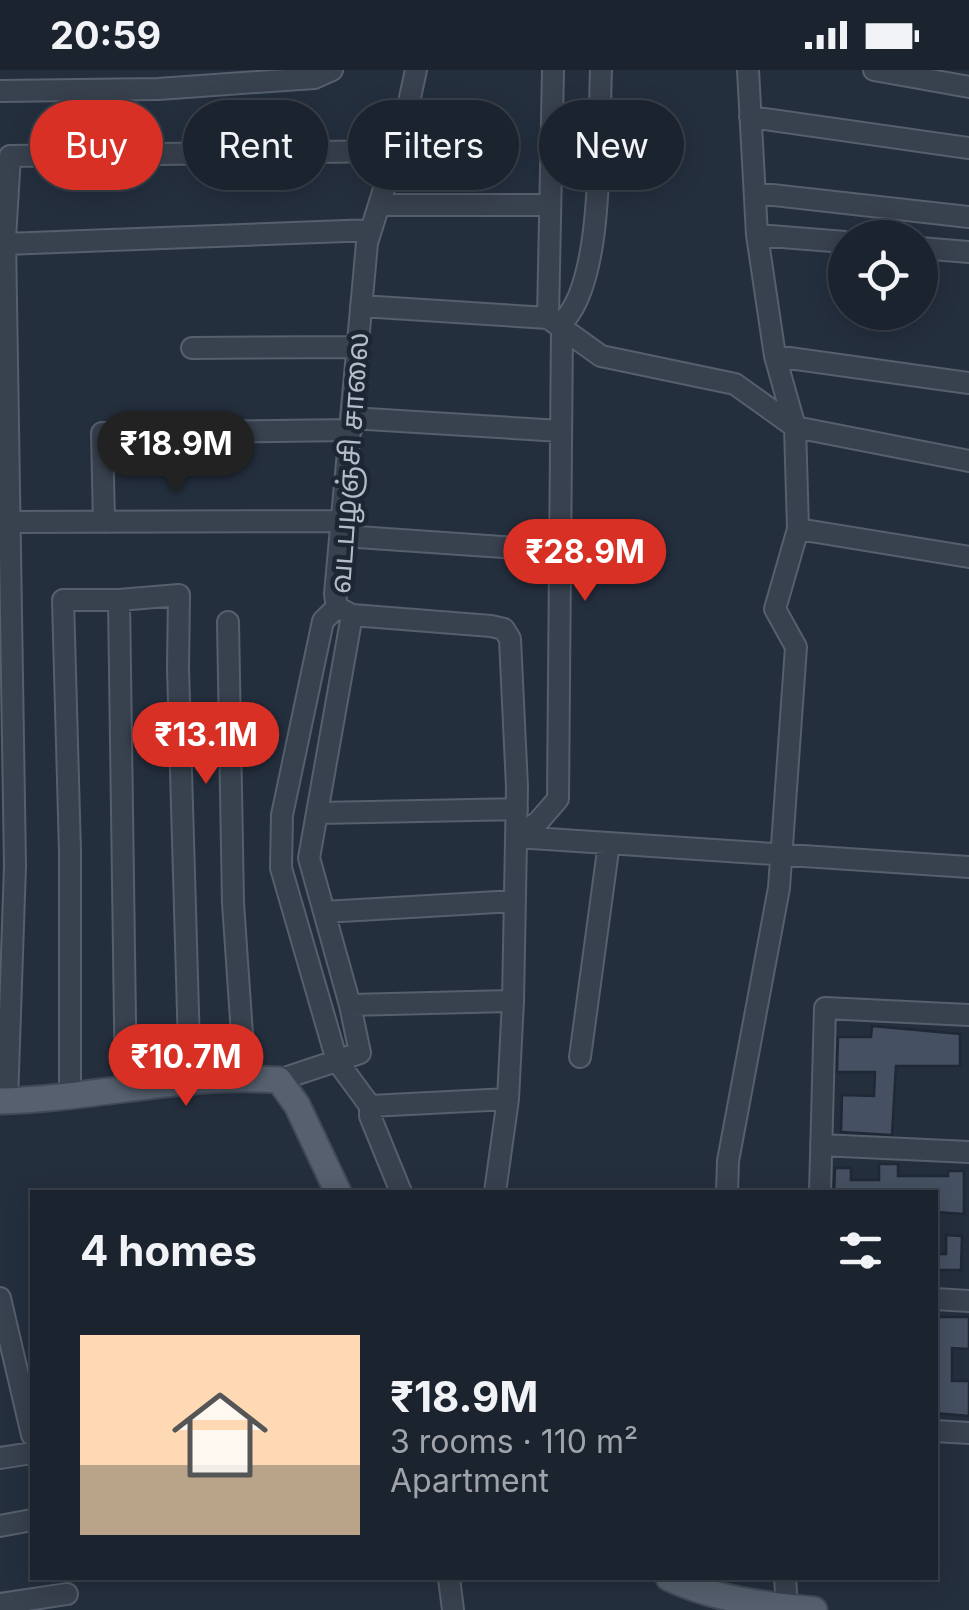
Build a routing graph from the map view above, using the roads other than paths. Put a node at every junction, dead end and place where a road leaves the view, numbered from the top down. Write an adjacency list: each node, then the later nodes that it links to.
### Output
1 (332, 70): 8 (street)
2 (416, 70): 9 (street, வடபழஞ்சி சாலை)
3 (553, 70): 16 (street)
4 (601, 70): 25 (street)
5 (748, 70): 10 (street)
6 (874, 70): 7 (street)
7 (969, 87)
8 (0, 90)
9 (409, 100)
10 (750, 117): 11 (street); 14 (street)
11 (969, 148)
12 (348, 152): 20 (street)
13 (384, 190): 15 (street, வடபழஞ்சி சாலை)
14 (755, 193): 17 (street); 19 (street)
15 (379, 205): 16 (street); 18 (street, வடபழஞ்சி சாலை)
16 (550, 205): 25 (street)
17 (969, 217)
18 (371, 230): 20 (street); 24 (street, வடபழஞ்சி சாலை)
19 (757, 235): 21 (street); 28 (street)
20 (4, 240): 30 (street)
21 (828, 241)
22 (938, 249): 23 (street)
23 (969, 252)
24 (361, 306): 25 (street); 26 (street, வடபழஞ்சி சாலை)
25 (557, 324): 32 (street); 33 (street)
26 (357, 347): 27 (street); 31 (street, வடபழஞ்சி சாலை)
27 (192, 348)
28 (775, 356): 29 (street); 32 (street)
29 (969, 383)
30 (4, 390): 35 (street)
31 (351, 424): 33 (street); 36 (street); 37 (street, வடபழஞ்சி சாலை)
32 (795, 427): 34 (street); 38 (street)
33 (562, 431): 39 (street)
34 (969, 461)
35 (9, 522): 36 (street); 42 (street)
36 (104, 522): 37 (street)
37 (343, 528): 39 (street); 43 (street, வடபழஞ்சி சாலை)
38 (798, 529): 40 (street); 51 (street)
39 (560, 551): 49 (street)
40 (969, 558)
41 (119, 600): 63 (street); 64 (street); 65 (street)
42 (5, 609): 45 (street)
43 (345, 611): 47 (street, வடபழஞ்சி சாலை); 48 (street); 60 (street)
44 (228, 622): 61 (street)
45 (6, 690): 46 (street)
46 (6, 771): 52 (street)
47 (517, 809): 48 (street); 49 (street, வடபழஞ்சி சாலை)
48 (318, 813): 55 (street)
49 (517, 837): 50 (street); 54 (street, வடபழஞ்சி சாலை)
50 (609, 844): 51 (street); 59 (street)
51 (782, 856): 53 (street); 74 (street)
52 (7, 865): 67 (street)
53 (969, 867)
54 (513, 901): 55 (street); 56 (street, வடபழஞ்சி சாலை)
55 (324, 912): 57 (street)
56 (513, 1001): 57 (street); 66 (street, வடபழஞ்சி சாலை)
57 (350, 1005): 60 (street)
58 (969, 1015): 69 (street)
59 (580, 1056)
60 (337, 1061): 62 (street); 68 (street)
61 (245, 1078): 62 (main road); 63 (main road)
62 (278, 1080): 71 (main road)
63 (190, 1081): 64 (main road)
64 (126, 1091): 65 (main road)
65 (70, 1096): 67 (main road)
66 (508, 1099): 68 (street); 73 (street, வடபழஞ்சி சாலை)
67 (4, 1101)
68 (370, 1106): 72 (street)
69 (821, 1146): 70 (street); 75 (street)
70 (969, 1152)
71 (337, 1190)
72 (401, 1190)
73 (495, 1190)
74 (727, 1190)
75 (820, 1190)
76 (0, 1298): 79 (street)
77 (938, 1300): 78 (street)
78 (969, 1301)
79 (21, 1382): 80 (street); 81 (street)
80 (0, 1388)
81 (30, 1425)
82 (938, 1431): 83 (street)
83 (969, 1432)
84 (30, 1453): 85 (street)
85 (0, 1458)
86 (30, 1520): 87 (street)
87 (0, 1526)
88 (449, 1580): 94 (street)
89 (673, 1580): 93 (main road)
90 (785, 1580): 93 (street)
91 (68, 1594): 92 (street)
92 (0, 1604)
93 (787, 1607): 95 (main road)
94 (453, 1610)
95 (814, 1610)

